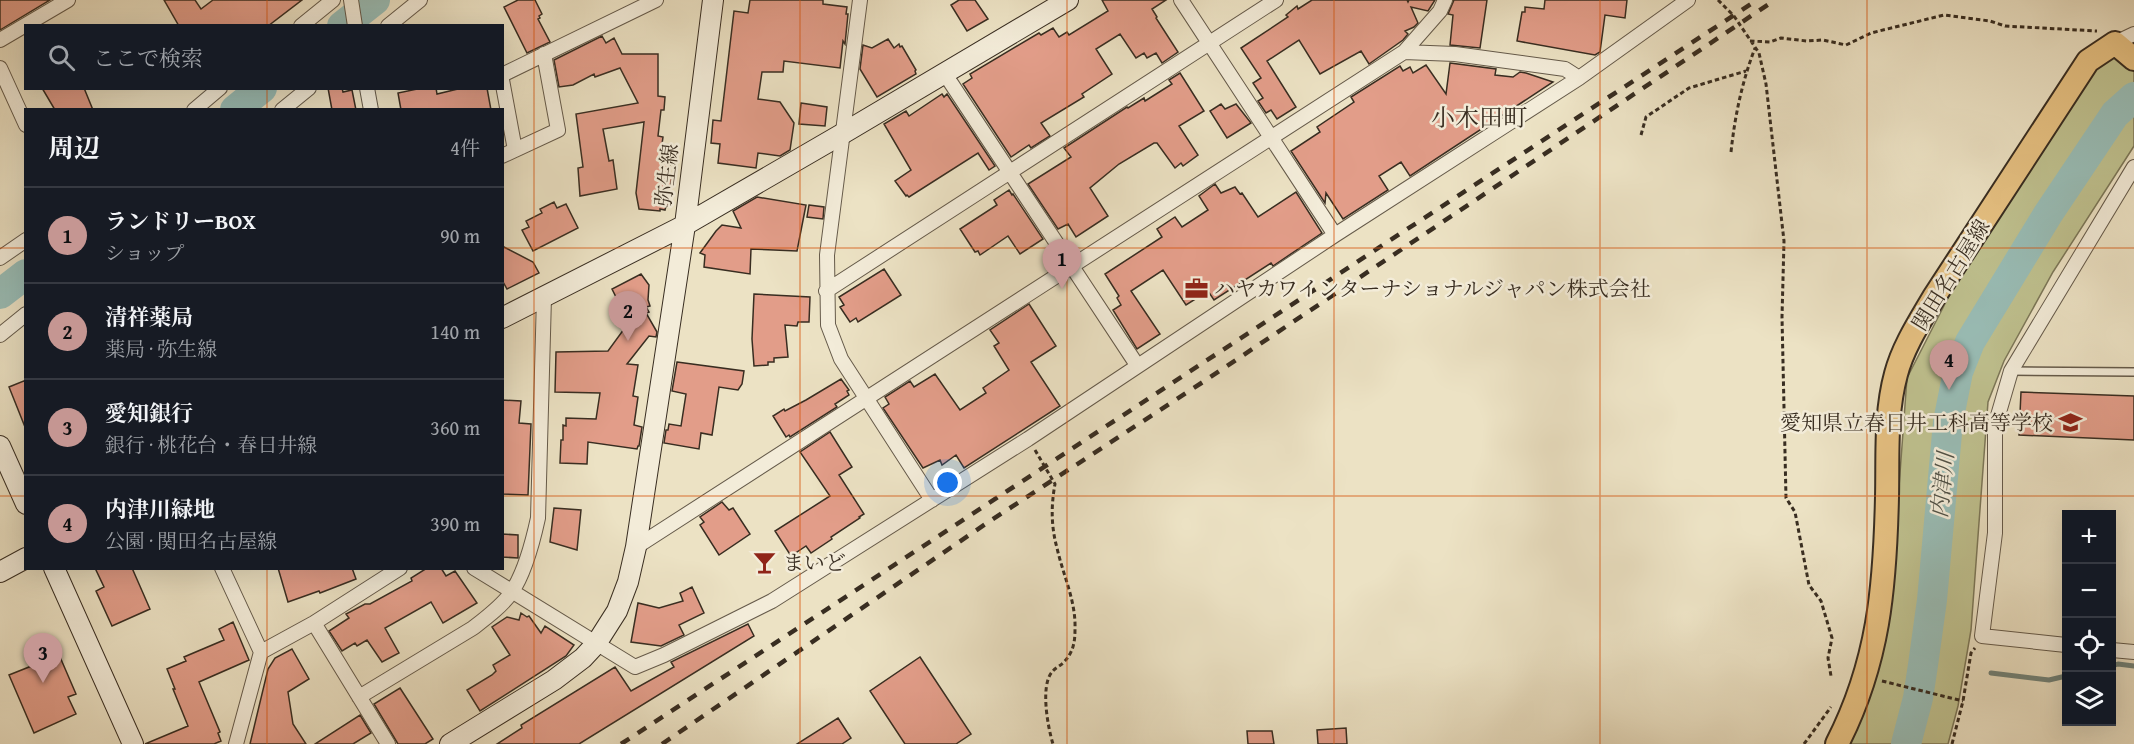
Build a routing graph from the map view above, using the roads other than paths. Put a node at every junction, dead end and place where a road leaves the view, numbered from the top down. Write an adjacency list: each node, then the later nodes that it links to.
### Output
1 (68, 0): 13 (street)
2 (333, 0): 14 (street)
3 (351, 0): 15 (street)
4 (420, 0): 16 (street)
5 (656, 0): 22 (street)
6 (713, 0): 40 (street, 弥生線)
7 (860, 0): 35 (street)
8 (1068, 0): 25 (street)
9 (1181, 0): 19 (street)
10 (1276, 0): 19 (street)
11 (1445, 0): 21 (street)
12 (1688, 0): 26 (street)
13 (27, 24)
14 (303, 24)
15 (355, 24)
16 (390, 24)
17 (24, 26): 18 (street)
18 (0, 40)
19 (1209, 44): 36 (street); 39 (street)
20 (2127, 45): 76 (main road, 関田名古屋線)
21 (1404, 52): 26 (street); 36 (street)
22 (544, 54): 24 (street); 37 (street)
23 (0, 68): 34 (street)
24 (504, 74)
25 (945, 74): 35 (street); 39 (street)
26 (1579, 78): 41 (street)
27 (218, 90): 31 (street)
28 (307, 90): 32 (street)
29 (367, 90): 33 (street)
30 (503, 90): 37 (street)
31 (196, 108)
32 (284, 108)
33 (371, 108)
34 (24, 121)
35 (842, 134): 40 (street); 45 (street)
36 (1270, 137): 41 (street); 44 (street)
37 (509, 153)
38 (2134, 167): 51 (street)
39 (1009, 173): 44 (street); 45 (street)
40 (685, 225): 46 (street, 弥生線); 57 (street)
41 (1335, 235): 50 (street)
42 (24, 241): 43 (street)
43 (0, 258)
44 (1071, 265): 50 (street); 53 (street)
45 (826, 291): 53 (street)
46 (544, 297): 48 (street, 弥生線); 64 (street)
47 (24, 316): 49 (street)
48 (504, 317)
49 (0, 335)
50 (1137, 365): 56 (street)
51 (2010, 371): 52 (lane); 67 (street)
52 (2134, 372)
53 (866, 398): 56 (street); 57 (street)
54 (0, 446): 55 (street)
55 (24, 500)
56 (932, 500): 66 (street)
57 (636, 547): 66 (street)
58 (24, 559): 63 (street)
59 (55, 570): 72 (street)
60 (223, 570): 69 (street)
61 (394, 570): 65 (street)
62 (477, 570): 64 (street)
63 (0, 572)
64 (512, 592): 66 (street); 71 (street)
65 (314, 623): 69 (street); 71 (street)
66 (596, 644): 75 (street)
67 (2062, 644)
68 (2116, 650): 70 (street)
69 (261, 652): 73 (street)
70 (2134, 652)
71 (359, 697): 74 (street)
72 (133, 744)
73 (236, 744)
74 (388, 744)
75 (450, 744)
76 (1837, 744)

